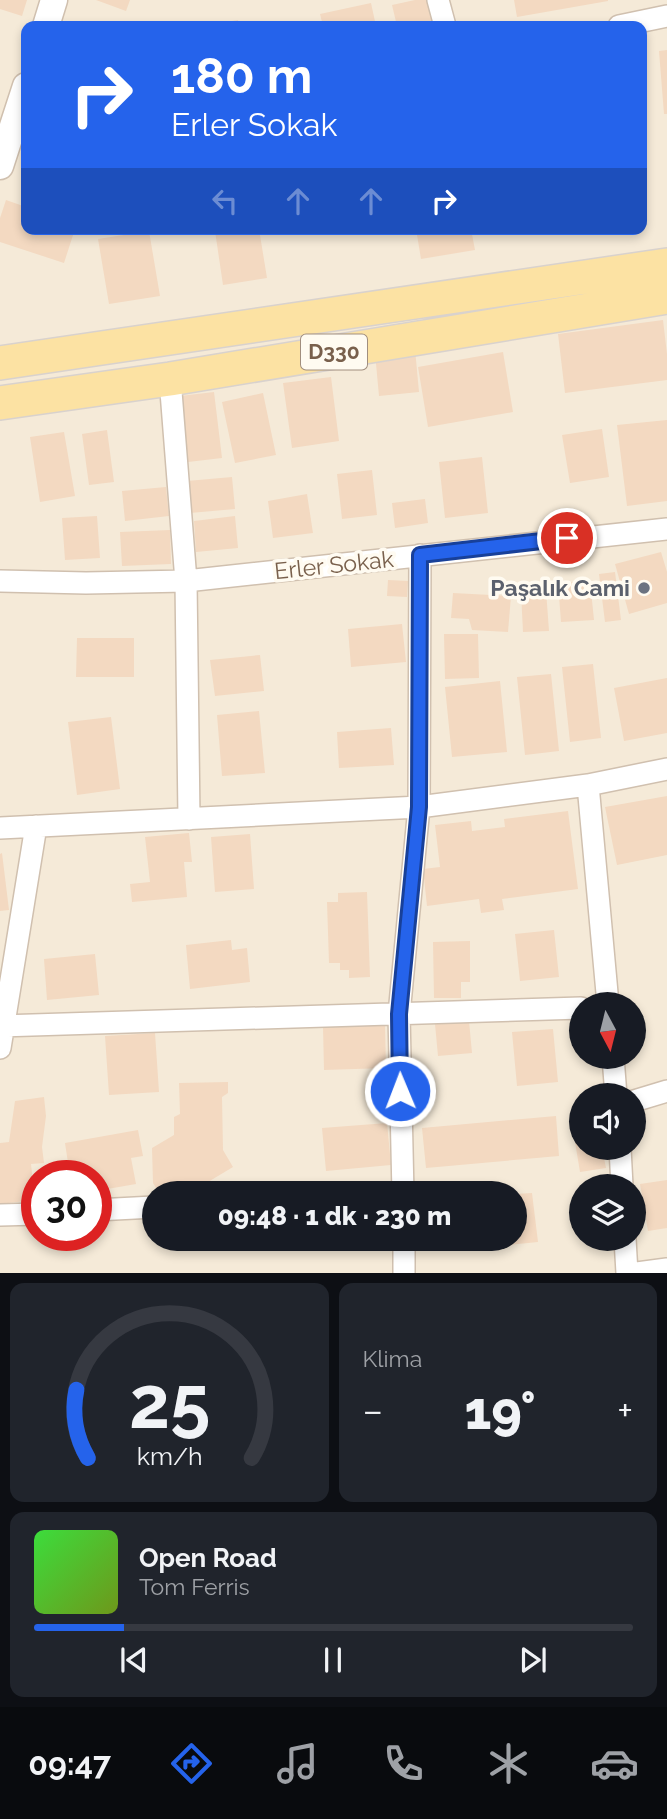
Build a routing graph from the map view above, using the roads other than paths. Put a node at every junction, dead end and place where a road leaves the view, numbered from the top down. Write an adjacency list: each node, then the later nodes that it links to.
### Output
1 (54, 0): 4 (street)
2 (438, 0): 5 (street)
3 (667, 16): 6 (street)
4 (48, 21)
5 (444, 21)
6 (643, 21)
7 (20, 125): 8 (street)
8 (0, 166)
9 (667, 265): 11 (main road, D330)
10 (667, 297): 12 (main road, D330)
11 (0, 363)
12 (170, 379): 13 (main road, D330); 16 (street)
13 (0, 403)
14 (667, 529): 15 (street, Erler Sokak)
15 (420, 555): 16 (street, Erler Sokak); 20 (street)
16 (187, 580): 17 (street, Erler Sokak); 21 (street)
17 (0, 581)
18 (667, 769): 19 (street)
19 (588, 785): 20 (street); 24 (street)
20 (419, 807): 21 (street); 26 (street)
21 (189, 819): 22 (street)
22 (36, 826): 23 (street); 27 (street)
23 (0, 828)
24 (607, 992)
25 (569, 1008): 26 (street)
26 (399, 1014): 27 (street); 31 (street)
27 (3, 1026): 28 (street)
28 (0, 1048)
29 (667, 1091): 30 (street)
30 (646, 1097)
31 (403, 1181)
32 (142, 1208): 33 (street)
33 (112, 1209)
34 (21, 1215): 35 (street)
35 (0, 1216)
36 (404, 1251): 39 (street)
37 (626, 1251): 40 (street)
38 (667, 1269): 41 (street)
39 (404, 1273)
40 (627, 1273)
41 (637, 1273)

